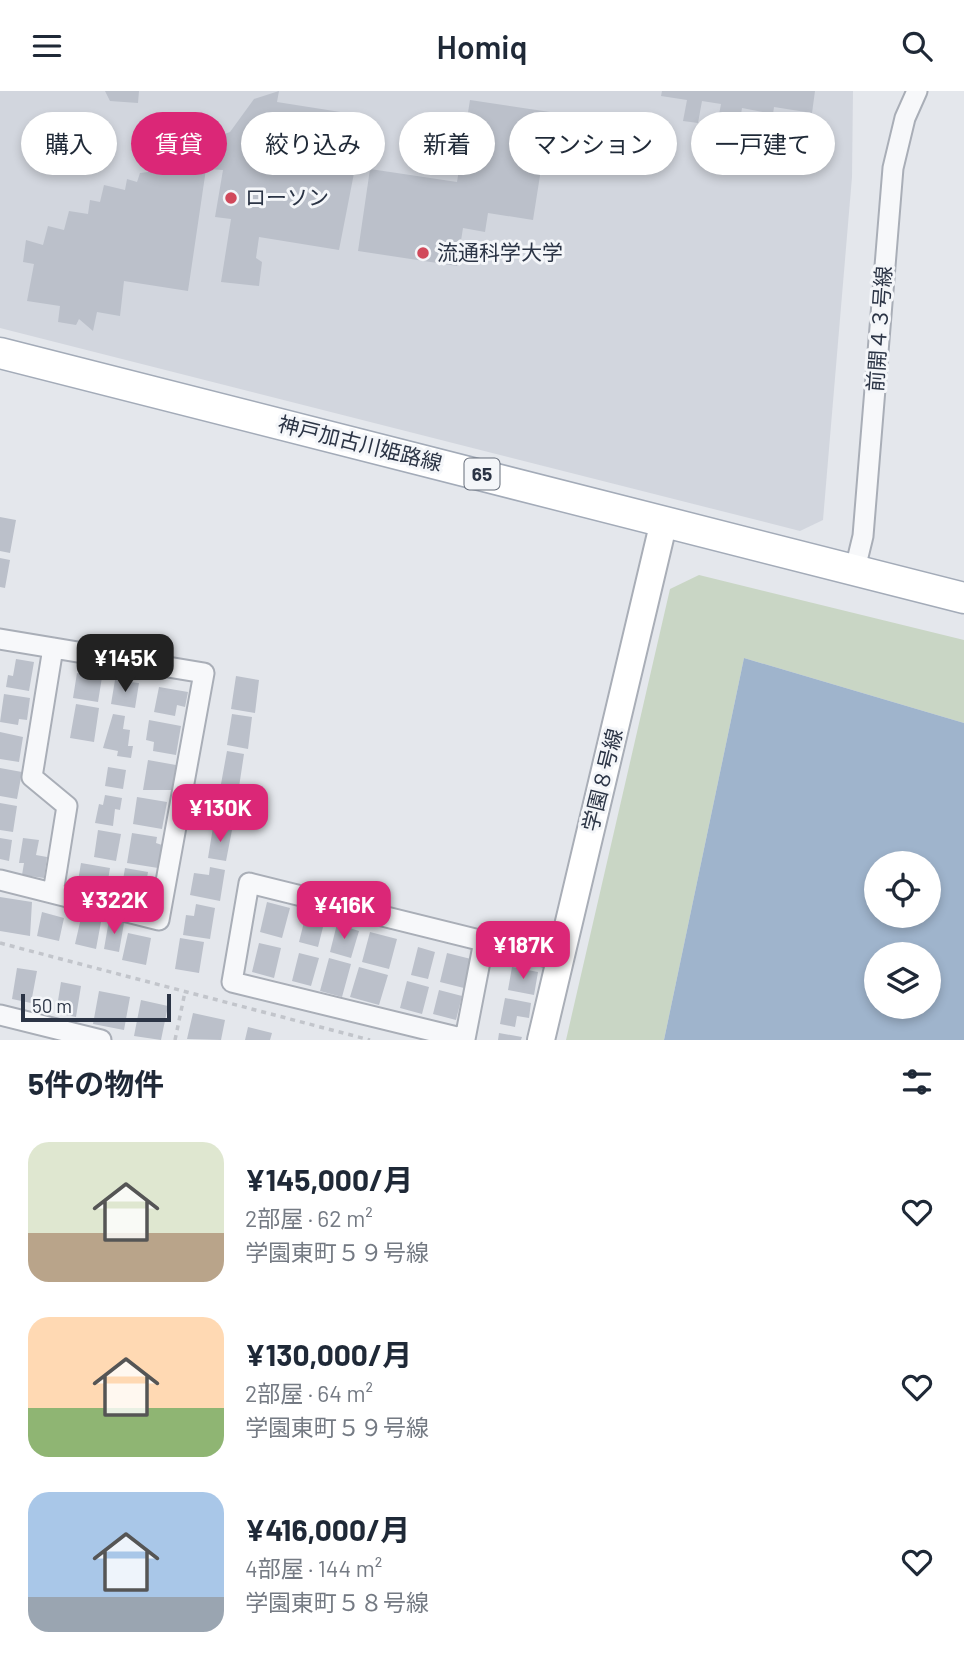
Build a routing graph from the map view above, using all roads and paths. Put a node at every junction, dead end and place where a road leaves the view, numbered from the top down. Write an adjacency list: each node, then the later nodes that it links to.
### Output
1 (917, 91): 4 (street, 前開４３号線)
2 (0, 353): 3 (main road, 神戸加古川姫路線 / 65)
3 (664, 520): 4 (main road, 神戸加古川姫路線 / 65); 12 (street, 学園８号線)
4 (855, 569): 5 (main road, 神戸加古川姫路線 / 65)
5 (964, 598)
6 (0, 639): 7 (street)
7 (53, 648): 9 (street); 9 (street)
8 (0, 880): 9 (street)
9 (52, 893)
10 (484, 941): 10 (street); 12 (street)
11 (0, 943): 13 (path)
12 (560, 960): 19 (street, 学園８号線)
13 (185, 992): 17 (path); 18 (path)
14 (0, 1015): 15 (street)
15 (58, 1035): 16 (street)
16 (101, 1040)
17 (175, 1040)
18 (370, 1040)
19 (541, 1040)

